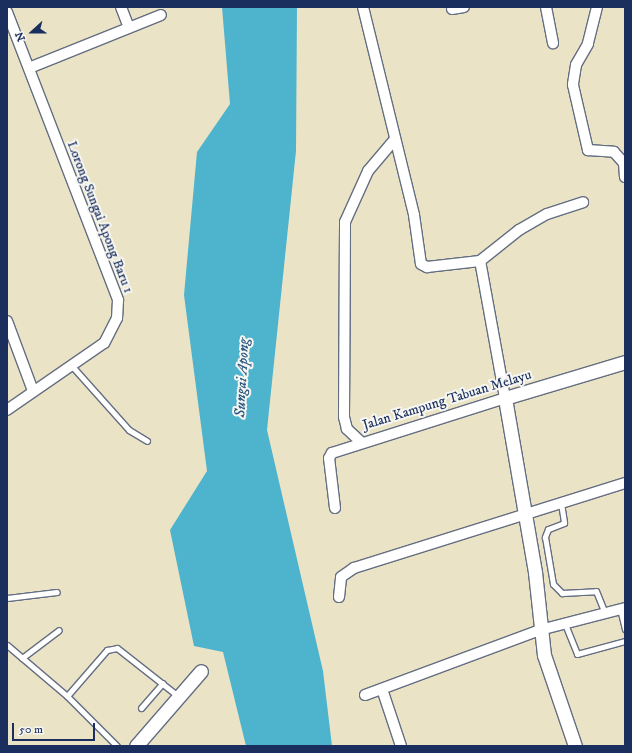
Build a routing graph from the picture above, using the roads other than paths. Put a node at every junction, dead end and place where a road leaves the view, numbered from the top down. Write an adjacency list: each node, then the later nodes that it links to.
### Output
1 (121, 7): 9 (street)
2 (363, 7): 12 (street)
3 (464, 7): 6 (street)
4 (546, 7): 10 (street)
5 (597, 7): 13 (street)
6 (452, 9)
7 (7, 12): 11 (street, Lorong Sungai Apong Baru 1)
8 (161, 15): 9 (street)
9 (129, 28): 11 (street)
10 (553, 43)
11 (29, 68): 18 (street, Lorong Sungai Apong Baru 1)
12 (395, 140): 15 (street); 23 (street)
13 (625, 177)
14 (582, 202): 15 (street)
15 (480, 262): 20 (street)
16 (7, 321): 19 (street)
17 (625, 362): 20 (street, Jalan Kampung Tabuan Melayu)
18 (71, 365): 19 (street, Lorong Sungai Apong Baru 1); 22 (lane)
19 (33, 390): 21 (street, Lorong Sungai Apong Baru 1)
20 (505, 398): 23 (street, Jalan Kampung Tabuan Melayu); 27 (street)
21 (7, 410)
22 (147, 441)
23 (362, 442): 26 (street, Jalan Kampung Tabuan Melayu)
24 (625, 484): 25 (street)
25 (560, 503): 27 (street); 28 (lane)
26 (335, 508)
27 (523, 514): 29 (street); 31 (street)
28 (549, 568): 29 (lane); 34 (lane)
29 (535, 572): 38 (street)
30 (57, 592): 32 (lane)
31 (339, 597)
32 (7, 598)
33 (622, 609): 34 (street); 36 (lane)
34 (606, 614): 35 (street)
35 (565, 624): 38 (street); 39 (lane)
36 (625, 629)
37 (59, 630): 41 (lane)
38 (540, 630): 44 (street); 52 (street)
39 (625, 641)
40 (7, 645): 41 (lane)
41 (22, 658): 46 (lane)
42 (201, 671): 47 (street)
43 (163, 683): 46 (lane); 47 (lane); 48 (lane)
44 (382, 689): 45 (street); 51 (street)
45 (365, 695)
46 (67, 696): 49 (lane)
47 (179, 697): 50 (street)
48 (141, 708)
49 (117, 746)
50 (136, 746)
51 (401, 746)
52 (575, 746)

